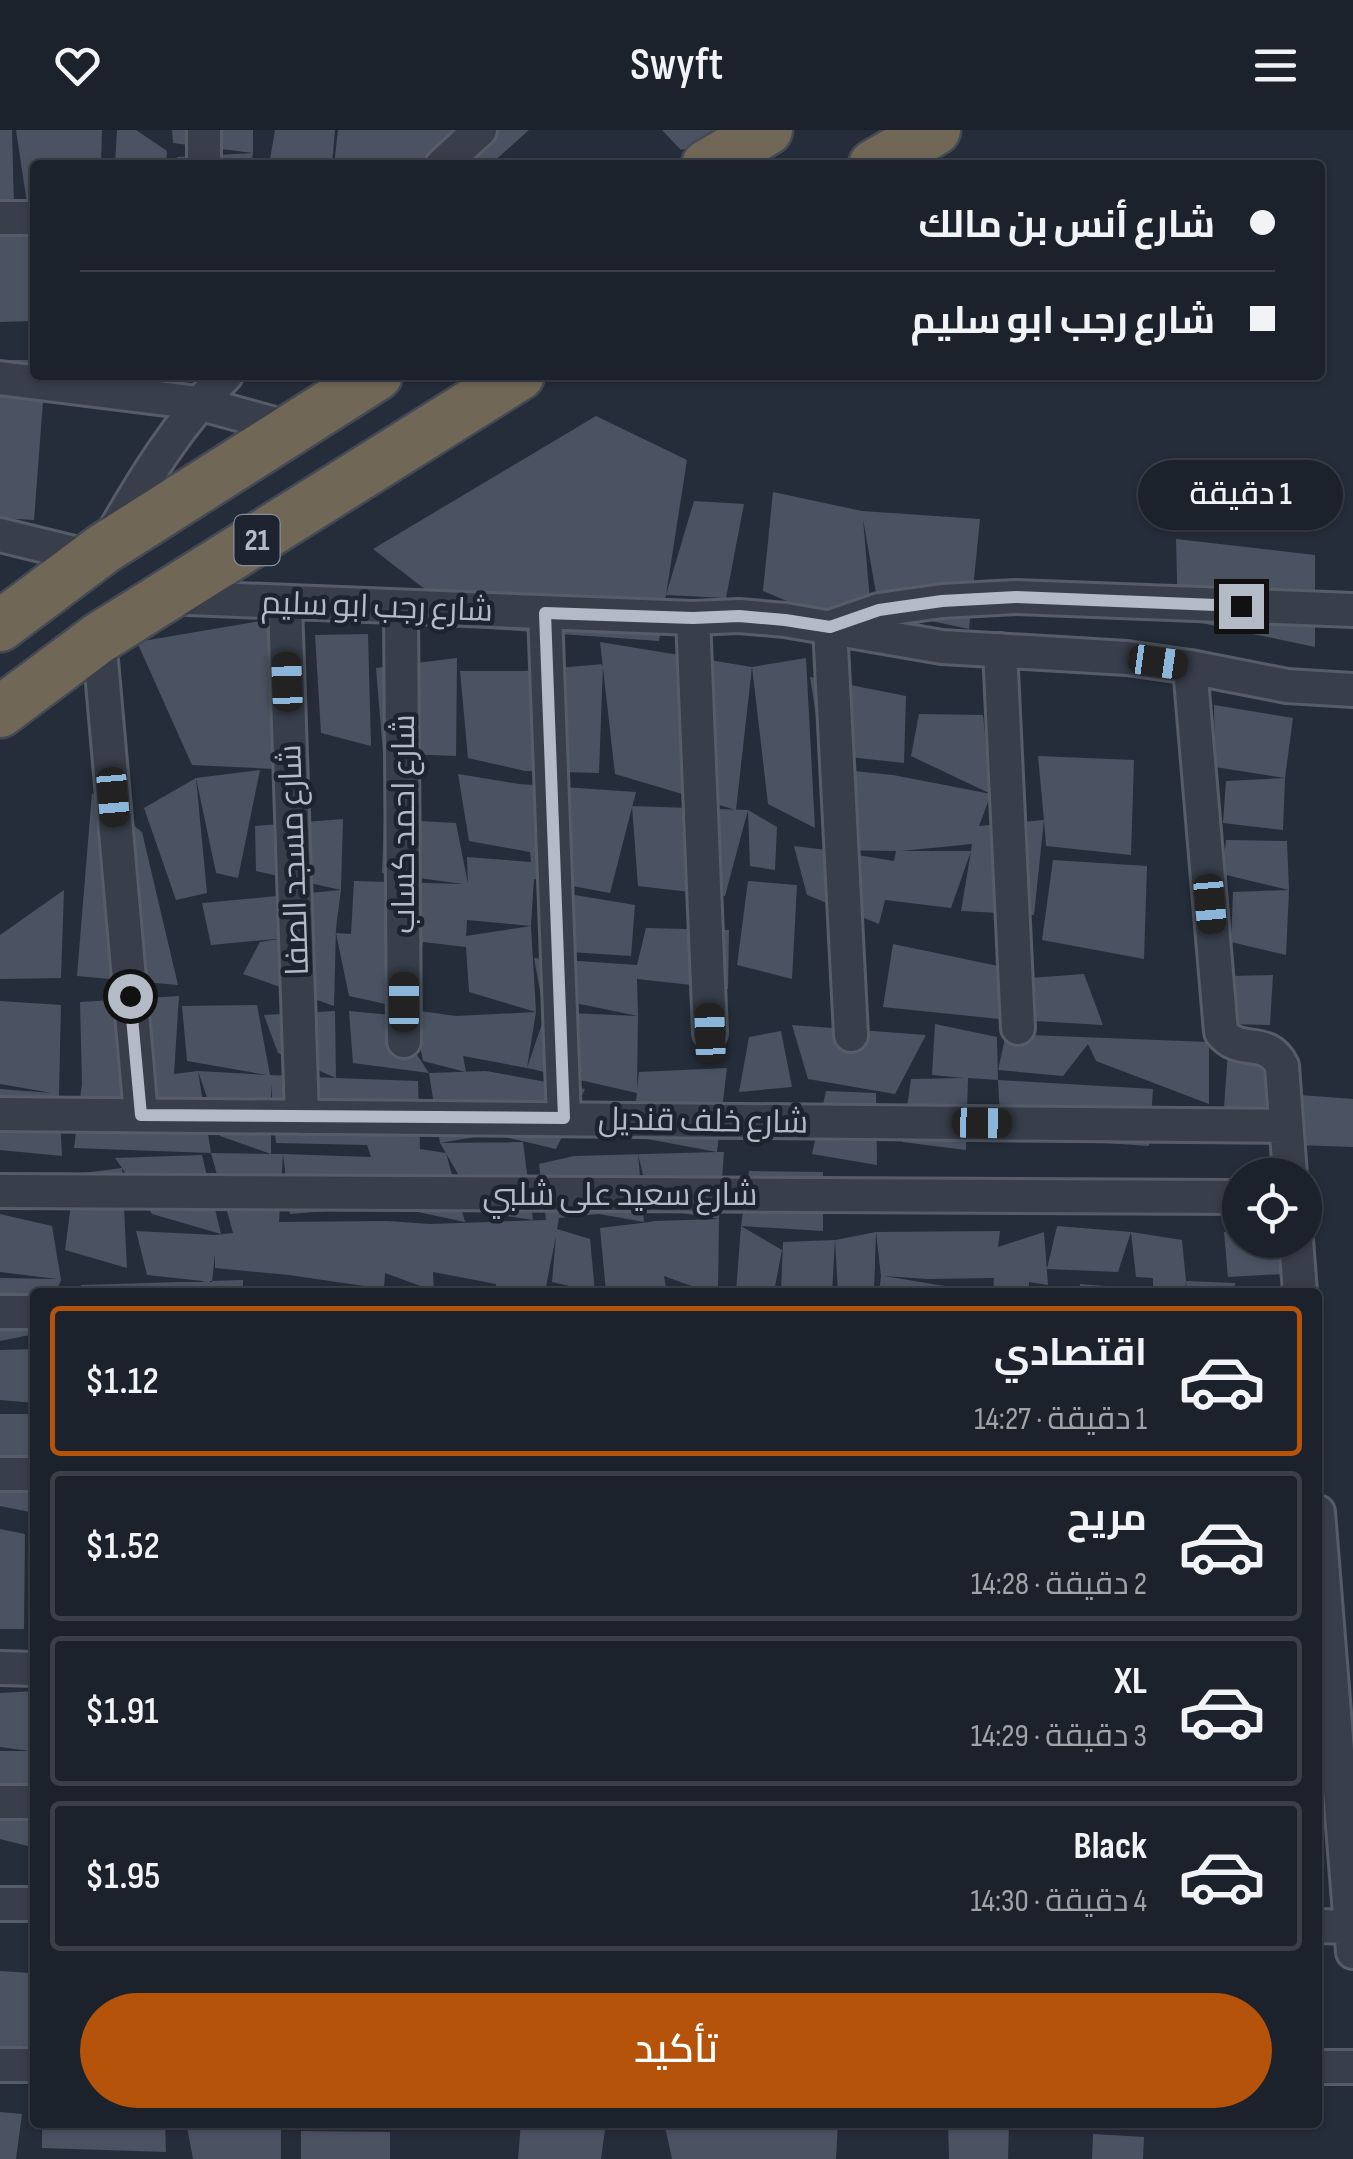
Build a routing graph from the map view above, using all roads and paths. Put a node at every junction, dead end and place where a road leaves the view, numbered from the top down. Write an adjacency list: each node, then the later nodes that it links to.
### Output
1 (204, 130): 5 (street)
2 (480, 130): 6 (street)
3 (767, 130): 7 (highway)
4 (934, 130): 8 (highway)
5 (204, 160)
6 (447, 160)
7 (716, 160)
8 (883, 160)
9 (0, 218): 10 (street)
10 (30, 218)
11 (0, 378): 15 (street)
12 (221, 380): 15 (street)
13 (369, 380): 16 (highway, 21)
14 (511, 380): 19 (highway, 21)
15 (198, 402): 16 (street); 18 (street)
16 (293, 429): 18 (highway, 21)
17 (0, 535): 18 (street)
18 (99, 554): 25 (highway, 21)
19 (164, 597): 20 (street, شارع رجب ابو سليم); 27 (highway, 21)
20 (285, 604): 21 (street, شارع رجب ابو سليم); 38 (street, شارع مسجد الصفا)
21 (401, 607): 23 (street, شارع رجب ابو سليم); 35 (street, شارع احمد كساب)
22 (1353, 610): 26 (street, شارع رجب ابو سليم)
23 (545, 613): 24 (street, شارع رجب ابو سليم); 39 (street)
24 (693, 618): 26 (street, شارع رجب ابو سليم); 33 (street)
25 (0, 626)
26 (830, 627): 28 (street, شارع رجب ابو سليم); 34 (street)
27 (99, 638): 31 (highway, 21); 37 (street)
28 (1000, 650): 29 (street, شارع رجب ابو سليم); 32 (street)
29 (1190, 666): 30 (street, شارع رجب ابو سليم); 40 (street)
30 (1353, 690)
31 (0, 712)
32 (1018, 1028)
33 (710, 1033)
34 (851, 1036)
35 (404, 1041)
36 (0, 1114): 37 (street, شارع خلف قنديل)
37 (141, 1115): 38 (street, شارع خلف قنديل)
38 (302, 1117): 39 (street, شارع خلف قنديل)
39 (564, 1118): 40 (street, شارع خلف قنديل)
40 (1286, 1126): 41 (street)
41 (1289, 1158)
42 (0, 1191): 43 (street, شارع سعيد على شلبي)
43 (1222, 1197)
44 (1297, 1258): 45 (street)
45 (1300, 1288)
46 (0, 1312): 47 (street)
47 (30, 1312)
48 (0, 1474): 49 (street)
49 (30, 1474)
50 (1322, 1625): 53 (street)
51 (0, 1668): 52 (street)
52 (30, 1668)
53 (1324, 1681): 56 (street)
54 (0, 1802): 55 (street)
55 (30, 1802)
56 (1330, 1809): 60 (street)
57 (0, 1904): 58 (street)
58 (30, 1904)
59 (1322, 1928): 60 (street)
60 (1352, 1940)
61 (0, 2065): 62 (street)
62 (30, 2065)
63 (1322, 2067): 64 (street)
64 (1353, 2068)

